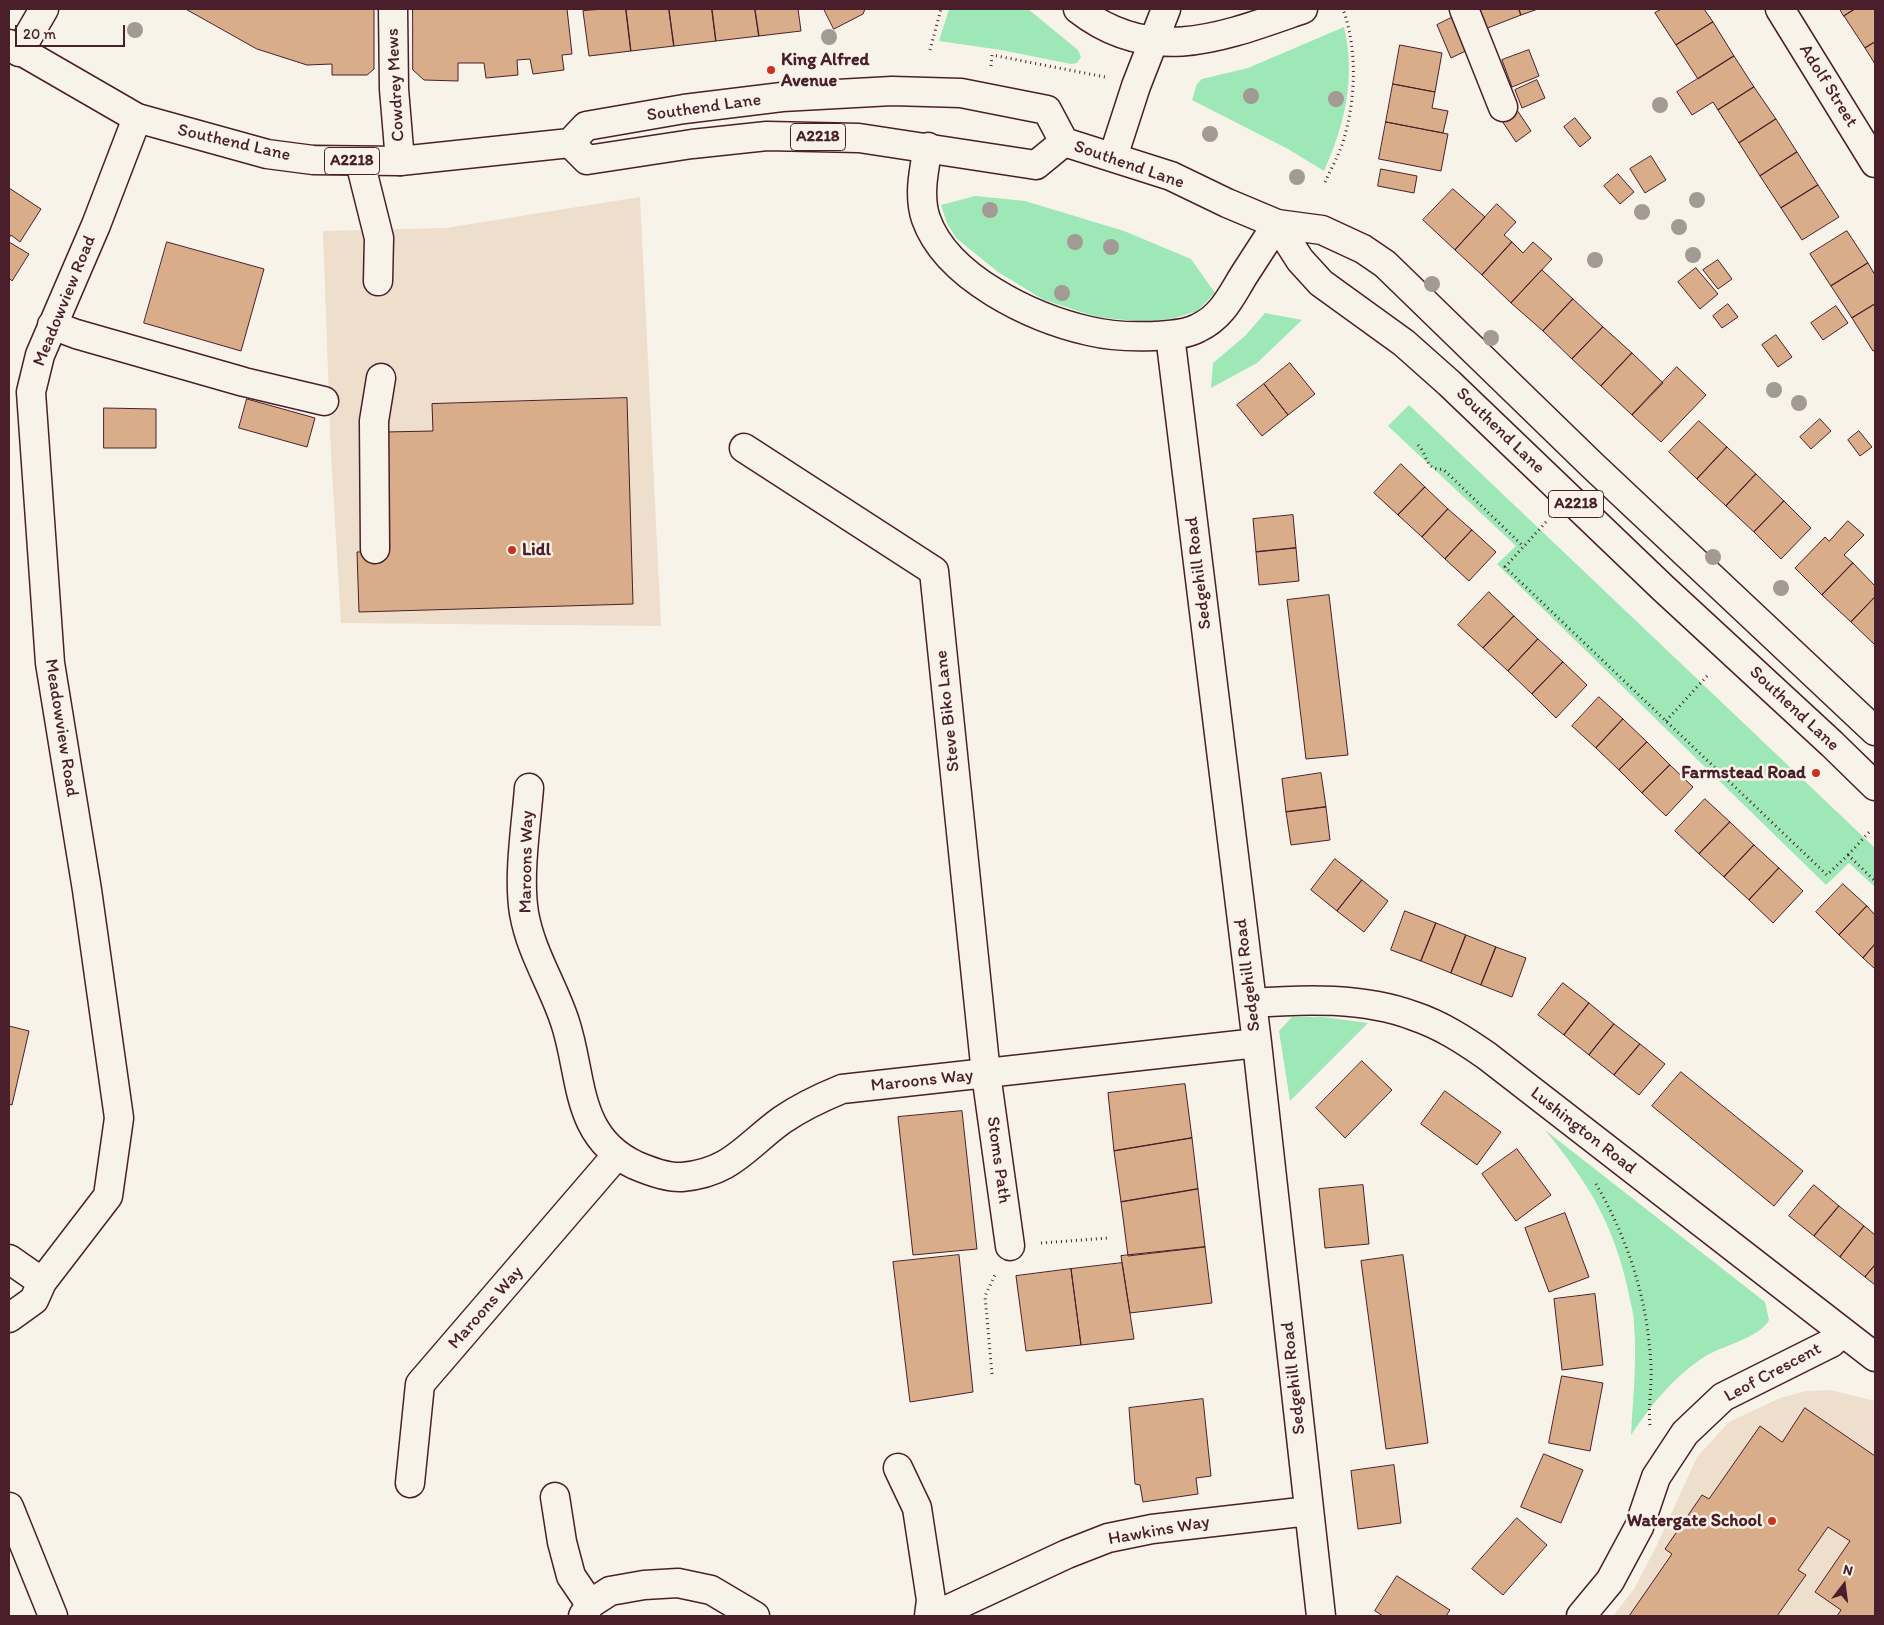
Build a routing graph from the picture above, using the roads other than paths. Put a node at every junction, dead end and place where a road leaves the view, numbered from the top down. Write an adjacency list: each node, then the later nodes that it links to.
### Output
1 (44, 9): 9 (street)
2 (393, 9): 16 (street, Cowdrey Mews)
3 (1078, 9): 8 (street)
4 (1166, 9): 8 (street)
5 (1303, 9): 8 (street)
6 (1464, 9): 10 (street)
7 (1780, 9): 18 (street, Adolf Street)
8 (1154, 41): 15 (street)
9 (14, 48): 11 (street, Southend Lane / A2218)
10 (1503, 107)
11 (137, 118): 17 (street, Southend Lane / A2218); 21 (street, Meadowview Road)
12 (1064, 142): 13 (street, Southend Lane); 14 (street, Southend Lane / A2218); 15 (street, Southend Lane / A2218)
13 (570, 144): 14 (street, Southend Lane / A2218); 16 (street, Southend Lane / A2218)
14 (928, 147): 22 (street)
15 (1113, 157): 19 (street, Southend Lane / A2218)
16 (400, 161): 17 (street, Southend Lane / A2218)
17 (360, 162): 20 (street)
18 (1875, 163)
19 (1277, 224): 22 (street); 27 (street, Southend Lane / A2218); 28 (street, Southend Lane / A2218)
20 (378, 281)
21 (52, 325): 24 (street); 38 (street, Meadowview Road)
22 (1170, 335): 32 (street, Sedgehill Road)
23 (381, 378): 26 (street)
24 (324, 401)
25 (744, 448): 34 (street, Steve Biko Lane)
26 (375, 549)
27 (1691, 557): 28 (street); 29 (street, Southend Lane / A2218)
28 (1663, 588): 30 (street, Southend Lane / A2218)
29 (1875, 731)
30 (1875, 786)
31 (529, 788): 35 (street, Maroons Way)
32 (1252, 1003): 33 (street, Sedgehill Road); 40 (street, Lushington Road)
33 (1257, 1043): 34 (street, Maroons Way); 46 (street, Sedgehill Road)
34 (986, 1074): 35 (street, Maroons Way); 36 (street, Stoms Path)
35 (616, 1156): 43 (street, Maroons Way)
36 (1010, 1246)
37 (9, 1259): 38 (street)
38 (42, 1282): 39 (street, Meadowview Road)
39 (9, 1318)
40 (1842, 1332): 41 (street, Lushington Road); 53 (street, Leof Crescent)
41 (1875, 1357)
42 (898, 1468): 50 (street)
43 (410, 1483)
44 (556, 1497): 47 (street)
45 (9, 1507): 48 (street)
46 (1309, 1511): 51 (street, Hawkins Way); 52 (street, Sedgehill Road)
47 (587, 1610): 49 (street)
48 (53, 1616)
49 (755, 1616)
50 (929, 1616)
51 (934, 1616)
52 (1321, 1616)
53 (1581, 1616)

